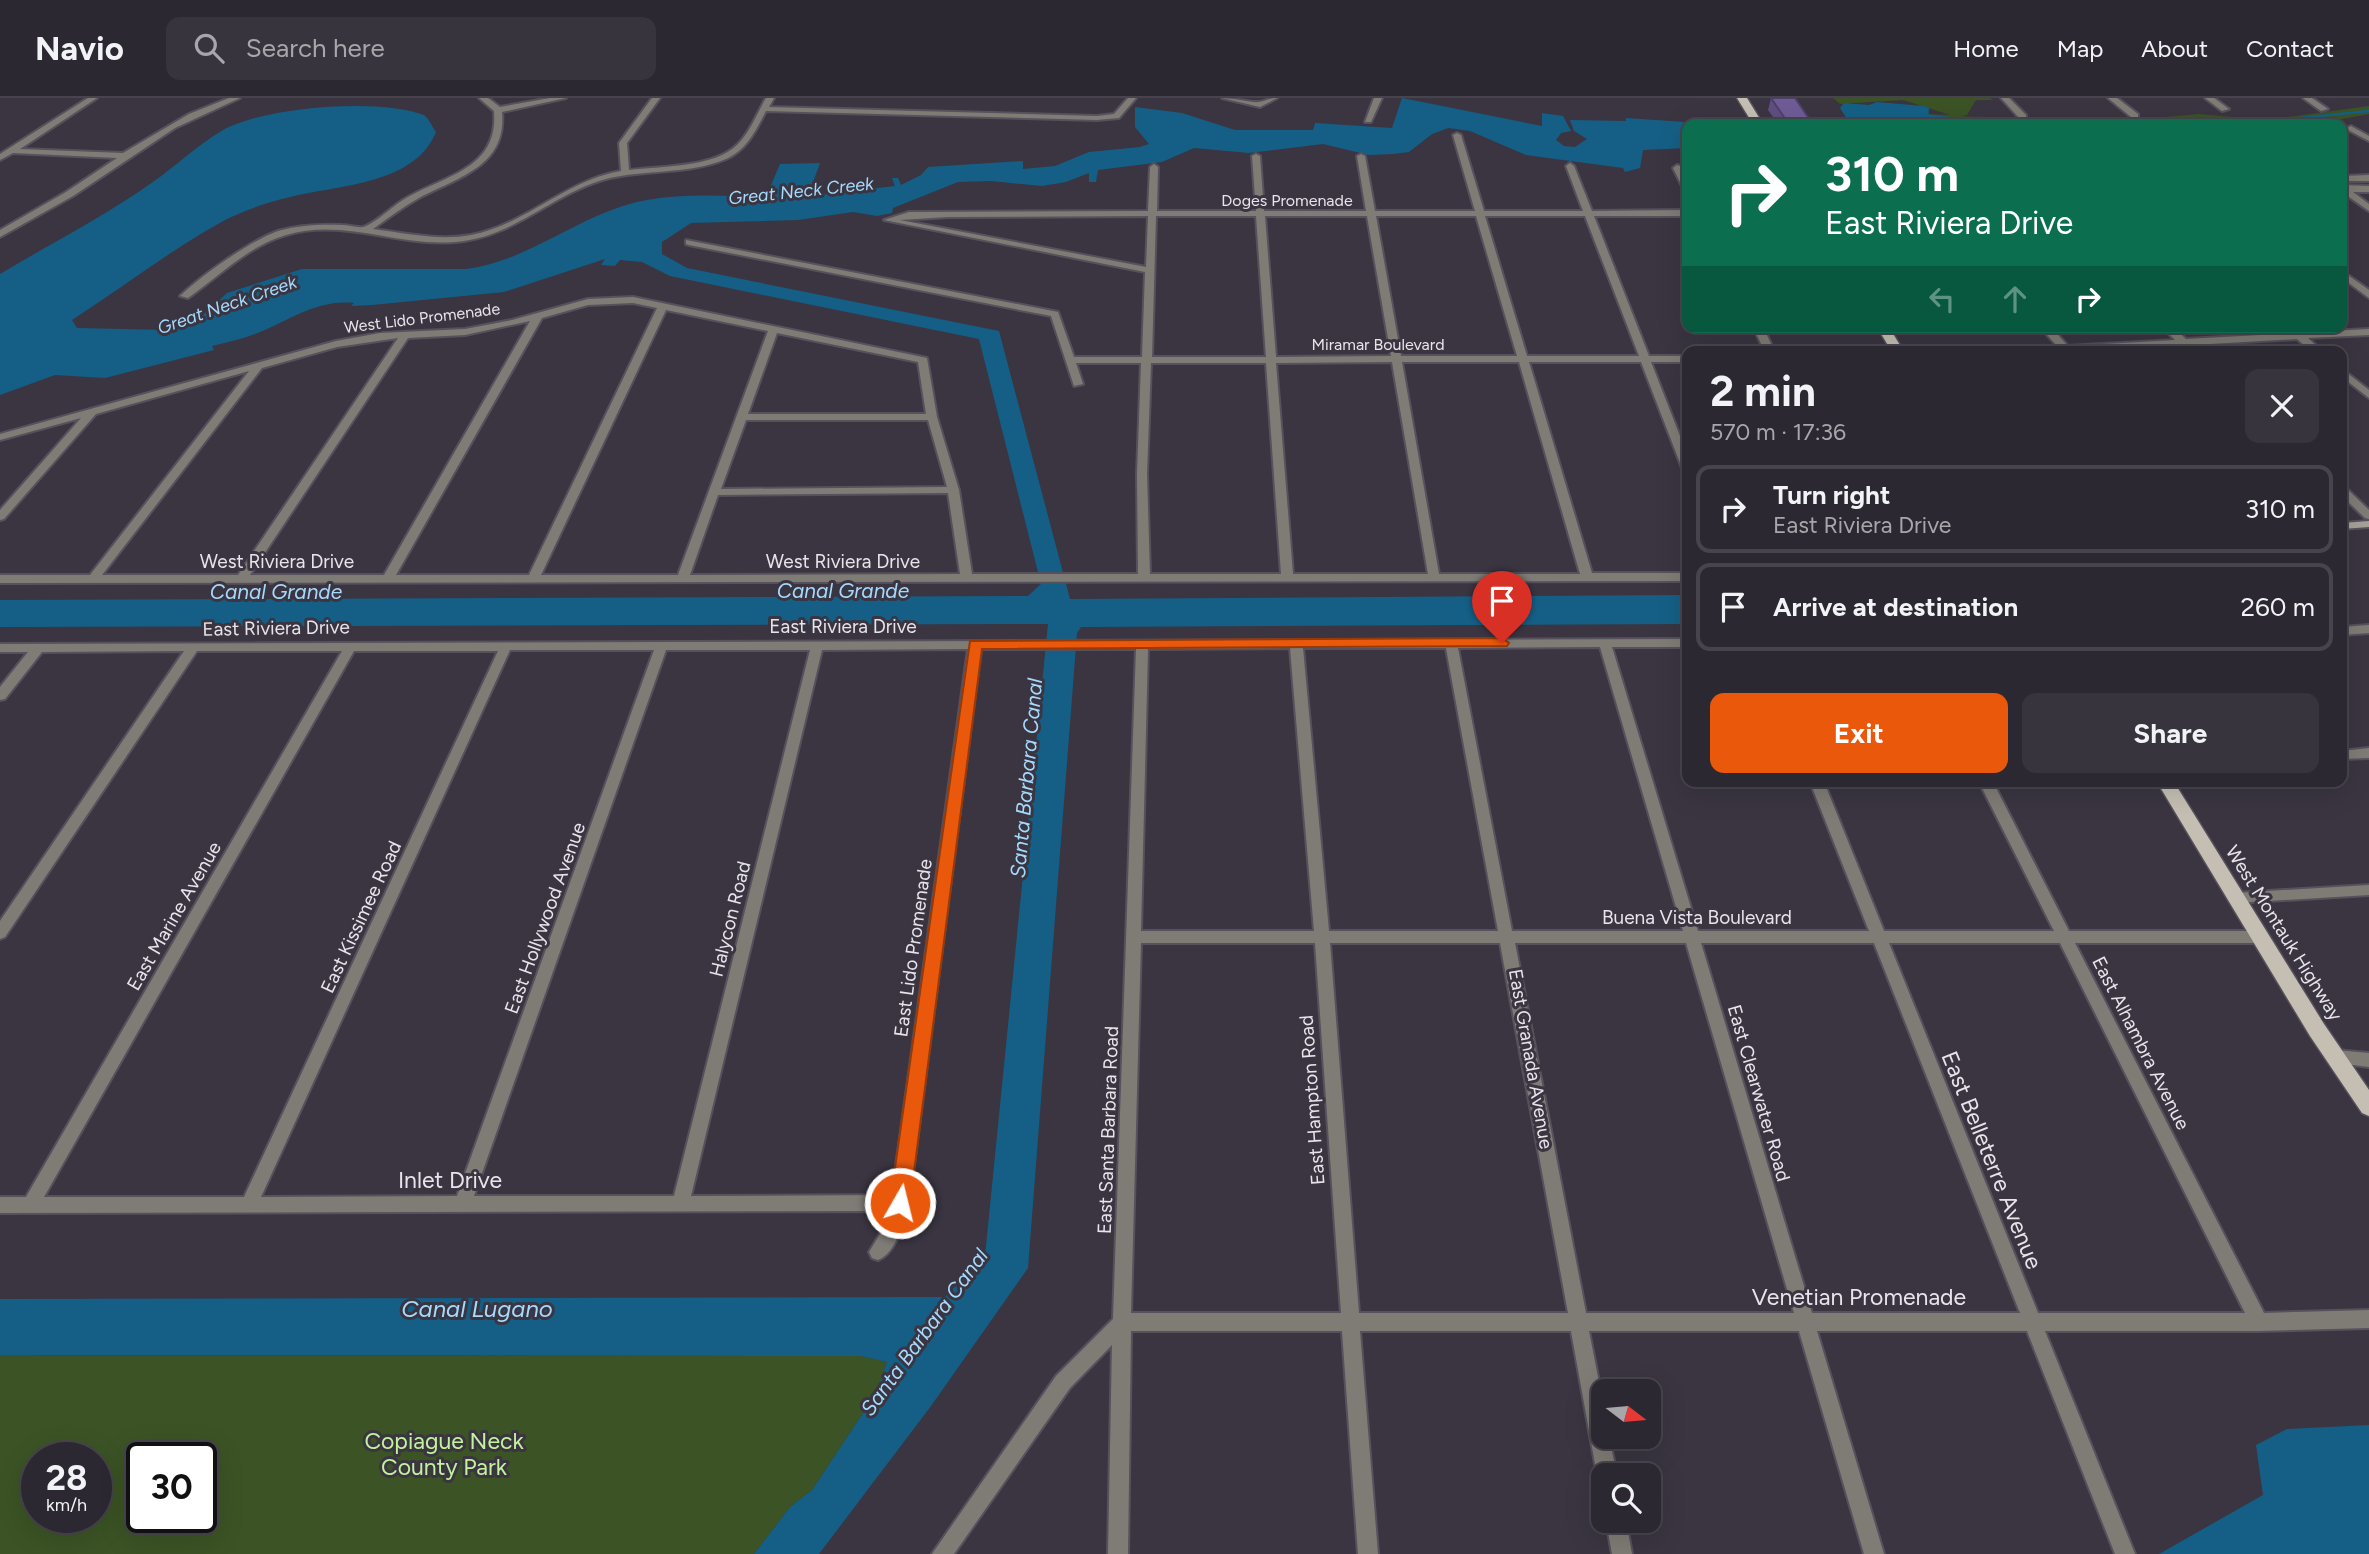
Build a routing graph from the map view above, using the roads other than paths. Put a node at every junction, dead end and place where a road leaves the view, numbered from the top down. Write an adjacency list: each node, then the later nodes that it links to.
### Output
1 (93, 98): 27 (street)
2 (236, 98): 28 (street)
3 (483, 98): 19 (street)
4 (562, 98): 19 (street)
5 (656, 98): 35 (street)
6 (770, 98): 16 (street)
7 (1132, 98): 16 (street)
8 (1226, 98): 9 (street)
9 (1273, 98)
10 (1378, 98): 23 (street)
11 (1742, 98): 21 (main road)
12 (2006, 98): 20 (street)
13 (2112, 98): 22 (street)
14 (2209, 98): 17 (street)
15 (2307, 98): 18 (street)
16 (763, 109): 35 (street)
17 (2225, 109)
18 (2324, 109)
19 (498, 110): 49 (street)
20 (2023, 117)
21 (1755, 119)
22 (2135, 119)
23 (1368, 120)
24 (2351, 128): 26 (street)
25 (1457, 135): 43 (street)
26 (2369, 139)
27 (13, 151): 28 (street); 31 (street)
28 (124, 156): 50 (street)
29 (1256, 156): 46 (street)
30 (1361, 156): 47 (street)
31 (0, 158)
32 (1570, 166): 48 (street)
33 (1154, 167): 45 (street)
34 (1677, 168): 36 (street)
35 (625, 171): 49 (street)
36 (1682, 178)
37 (2369, 178): 38 (street)
38 (2347, 179)
39 (2369, 189): 40 (street)
40 (2347, 190)
41 (2347, 193): 42 (street)
42 (2369, 208)
43 (1482, 213): 47 (street, Doges Promenade); 48 (street, Doges Promenade); 70 (street)
44 (1682, 213): 48 (street, Doges Promenade)
45 (1152, 214): 46 (street, Doges Promenade); 52 (street); 52 (street, Doges Promenade)
46 (1260, 214): 47 (street, Doges Promenade); 75 (street)
47 (1370, 214): 76 (street)
48 (1589, 214): 71 (street)
49 (363, 232): 55 (street)
50 (0, 234)
51 (689, 242): 73 (street)
52 (1149, 270): 74 (street)
53 (2347, 278): 54 (street)
54 (2369, 295)
55 (185, 296)
56 (663, 305): 57 (street, West Lido Promenade); 58 (street, West Lido Promenade); 103 (street)
57 (539, 314): 63 (street, West Lido Promenade); 102 (street)
58 (774, 329): 82 (street); 83 (street, West Lido Promenade)
59 (2369, 332): 64 (street)
60 (2050, 333): 66 (street)
61 (2173, 333): 65 (street)
62 (2296, 333): 64 (street)
63 (404, 336): 77 (street, West Lido Promenade); 97 (street)
64 (2300, 337): 65 (street); 69 (street)
65 (2184, 343): 67 (street); 68 (street)
66 (2062, 346)
67 (2133, 346)
68 (2187, 346)
69 (2311, 346)
70 (1524, 359): 71 (street, Miramar Boulevard); 76 (street, Miramar Boulevard); 94 (street)
71 (1644, 359): 72 (street, Miramar Boulevard); 85 (street)
72 (1682, 359)
73 (1069, 360): 74 (street, Miramar Boulevard); 79 (street)
74 (1147, 360): 75 (street, Miramar Boulevard); 99 (street)
75 (1270, 360): 76 (street, Miramar Boulevard); 95 (street)
76 (1395, 360): 93 (street)
77 (259, 365): 81 (street, West Lido Promenade); 101 (street)
78 (2347, 376): 80 (street)
79 (1078, 384)
80 (2369, 395)
81 (93, 411): 84 (street, West Lido Promenade); 90 (street)
82 (740, 417): 83 (street); 87 (street)
83 (932, 417): 86 (street, West Lido Promenade)
84 (0, 437)
85 (1682, 455)
86 (953, 490): 87 (street); 98 (street, West Lido Promenade)
87 (714, 492): 104 (street)
88 (2347, 495): 89 (street)
89 (2369, 516)
90 (0, 517)
91 (2369, 524): 92 (street)
92 (2347, 526)
93 (1434, 576): 94 (street, West Riviera Drive); 95 (street, West Riviera Drive)
94 (1587, 576): 96 (street, West Riviera Drive)
95 (1287, 577): 99 (street, West Riviera Drive)
96 (1682, 577)
97 (242, 578): 101 (street, West Riviera Drive); 102 (street, West Riviera Drive)
98 (967, 578): 99 (street, West Riviera Drive); 104 (street, West Riviera Drive)
99 (1144, 578)
100 (0, 579): 101 (street, West Riviera Drive)
101 (93, 579)
102 (388, 579): 103 (street, West Riviera Drive)
103 (533, 579): 104 (street, West Riviera Drive)
104 (682, 579)
105 (2369, 629): 106 (street)
106 (2347, 631)
107 (1451, 643): 108 (street, East Riviera Drive); 110 (street, East Riviera Drive); 129 (street, East Granada Avenue)
108 (1605, 643): 109 (street, East Riviera Drive); 130 (street, East Clearwater Road)
109 (1682, 643)
110 (1296, 644): 114 (street, East Riviera Drive); 135 (street, East Hampton Road)
111 (662, 645): 112 (street, East Riviera Drive); 116 (street, East Riviera Drive); 141 (street, East Hollywood Avenue)
112 (817, 645): 113 (street, East Riviera Drive); 139 (street, Halycon Road)
113 (975, 645): 114 (street, East Riviera Drive); 142 (street, East Lido Promenade)
114 (1142, 645): 133 (street, East Santa Barbara Road)
115 (351, 646): 116 (street, East Riviera Drive); 119 (street, East Riviera Drive); 143 (street, East Marine Avenue)
116 (506, 646): 140 (street, East Kissimee Road)
117 (0, 648): 118 (street, East Riviera Drive)
118 (37, 648): 119 (street, East Riviera Drive); 120 (street)
119 (193, 648): 128 (street)
120 (0, 696)
121 (2369, 753): 122 (street)
122 (2347, 755)
123 (1819, 787): 131 (street, East Belleterre Avenue)
124 (1989, 787): 132 (street, East Alhambra Avenue)
125 (2168, 787): 127 (main road, West Montauk Highway)
126 (2369, 890): 127 (street)
127 (2235, 898): 134 (main road, West Montauk Highway)
128 (0, 933)
129 (1508, 936): 130 (street, Buena Vista Boulevard); 135 (street, Buena Vista Boulevard); 148 (street, East Granada Avenue)
130 (1692, 936): 131 (street, Buena Vista Boulevard); 150 (street, East Clearwater Road)
131 (1878, 936): 132 (street, Buena Vista Boulevard); 151 (street, East Belleterre Avenue)
132 (2064, 936): 134 (street, Buena Vista Boulevard); 152 (street, East Alhambra Avenue)
133 (1135, 937): 135 (street, Buena Vista Boulevard); 149 (street, East Santa Barbara Road)
134 (2260, 937): 136 (main road, West Montauk Highway)
135 (1322, 938): 147 (street, East Hampton Road)
136 (2335, 1057): 137 (street); 138 (main road, West Montauk Highway)
137 (2369, 1060)
138 (2369, 1107)
139 (681, 1201): 141 (street, Inlet Drive); 142 (street, Inlet Drive)
140 (250, 1203): 141 (street, Inlet Drive); 143 (street, Inlet Drive)
141 (463, 1203)
142 (900, 1203): 145 (street, East Lido Promenade)
143 (32, 1204): 144 (street, Inlet Drive)
144 (0, 1205)
145 (878, 1252)
146 (2369, 1319): 152 (street, Venetian Promenade)
147 (1349, 1321): 148 (street, Venetian Promenade); 149 (street, Venetian Promenade); 157 (street, East Hampton Road)
148 (1579, 1321): 150 (street, Venetian Promenade); 153 (street, East Granada Avenue)
149 (1122, 1322): 155 (street); 156 (street, East Santa Barbara Road)
150 (1804, 1322): 151 (street, Venetian Promenade); 159 (street, East Clearwater Road)
151 (2032, 1322): 152 (street, Venetian Promenade); 160 (street, East Belleterre Avenue)
152 (2259, 1322)
153 (1605, 1463)
154 (1618, 1533): 158 (street)
155 (942, 1554)
156 (1118, 1554)
157 (1368, 1554)
158 (1622, 1554)
159 (1874, 1554)
160 (2125, 1554)

